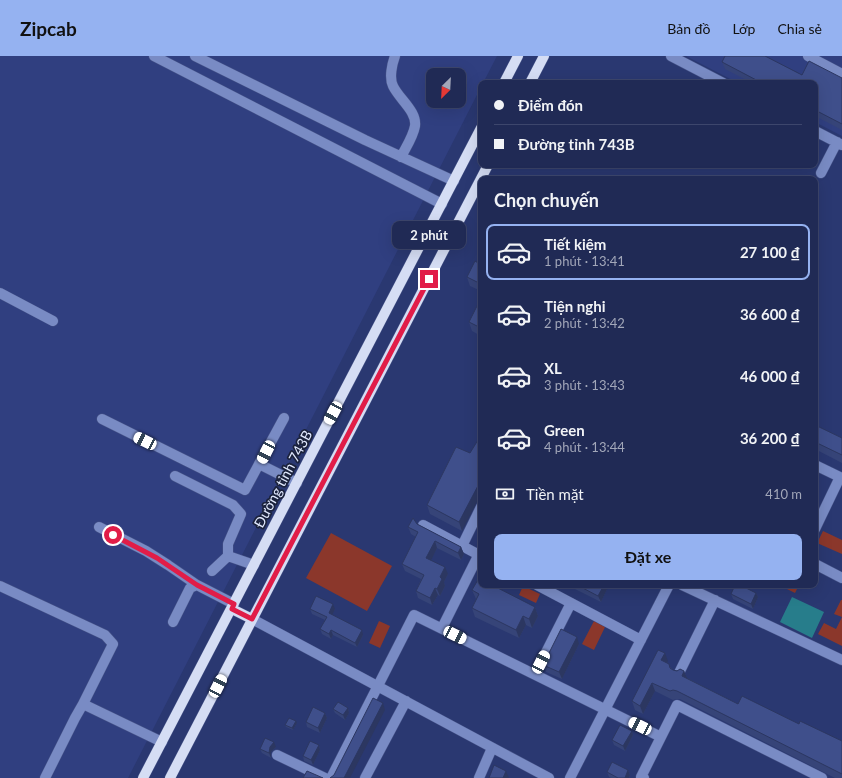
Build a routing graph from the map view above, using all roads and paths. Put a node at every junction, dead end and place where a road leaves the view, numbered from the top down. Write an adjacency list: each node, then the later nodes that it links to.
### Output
1 (154, 56): 9 (street)
2 (395, 56): 16 (street)
3 (518, 56): 10 (main road)
4 (544, 56): 11 (main road)
5 (671, 56): 12 (street)
6 (808, 56): 8 (street)
7 (198, 58): 9 (street); 16 (street)
8 (842, 74)
9 (195, 77): 20 (street)
10 (506, 80)
11 (532, 80)
12 (717, 80)
13 (818, 132): 15 (street)
14 (478, 134): 18 (main road, Đường tỉnh 743B)
15 (839, 143): 17 (street)
16 (401, 157): 18 (street)
17 (821, 172)
18 (454, 181): 20 (main road, Đường tỉnh 743B)
19 (478, 184): 50 (main road)
20 (442, 204): 29 (main road, Đường tỉnh 743B)
21 (0, 293): 22 (street)
22 (54, 321)
23 (284, 418): 25 (street)
24 (102, 419): 25 (street)
25 (260, 464): 29 (street)
26 (818, 466): 28 (street)
27 (175, 476): 36 (street)
28 (841, 477): 31 (street)
29 (297, 483): 38 (main road, Đường tỉnh 743B)
30 (478, 513): 34 (street)
31 (818, 523)
32 (422, 525): 34 (street)
33 (99, 527): 42 (street)
34 (462, 546): 35 (street)
35 (478, 554)
36 (228, 556): 38 (street); 40 (street)
37 (478, 559): 52 (street)
38 (254, 565): 49 (main road, Đường tỉnh 743B)
39 (818, 566): 41 (street)
40 (212, 571)
41 (842, 578)
42 (197, 585): 49 (street); 51 (street)
43 (0, 586): 59 (street)
44 (543, 588): 48 (street)
45 (667, 588): 53 (street)
46 (689, 588): 47 (street)
47 (715, 600): 54 (street); 55 (street)
48 (571, 603): 53 (street); 56 (street)
49 (233, 607): 50 (main road); 62 (main road, Đường tỉnh 743B)
50 (252, 619): 57 (street); 67 (main road)
51 (173, 622)
52 (442, 628): 56 (street); 57 (street)
53 (641, 640): 60 (street)
54 (842, 660)
55 (679, 673)
56 (535, 674): 60 (street)
57 (378, 686): 58 (street); 69 (street)
58 (406, 701): 63 (street); 70 (street)
59 (83, 704): 62 (street); 65 (street)
60 (606, 709): 61 (street); 73 (street)
61 (661, 737): 74 (street); 75 (street)
62 (162, 742): 66 (main road, Đường tỉnh 743B)
63 (492, 748): 71 (street); 72 (street)
64 (278, 755): 68 (street)
65 (45, 778)
66 (143, 778)
67 (170, 778)
68 (325, 778)
69 (331, 778)
70 (365, 778)
71 (479, 778)
72 (549, 778)
73 (570, 778)
74 (644, 778)
75 (822, 778)

